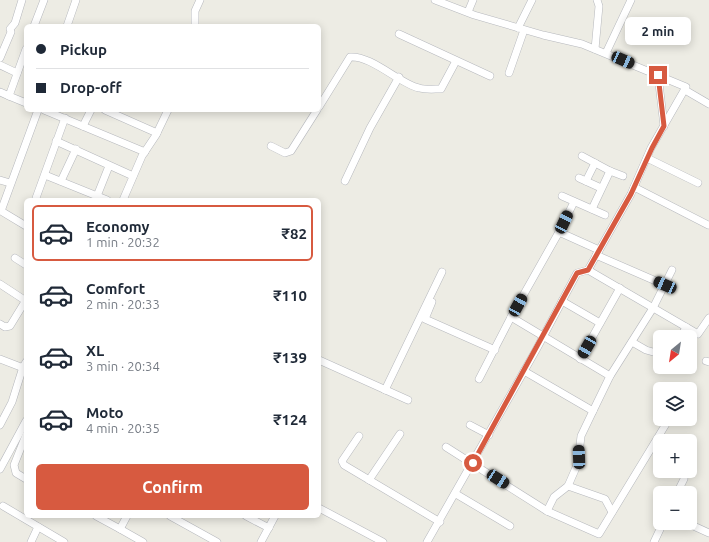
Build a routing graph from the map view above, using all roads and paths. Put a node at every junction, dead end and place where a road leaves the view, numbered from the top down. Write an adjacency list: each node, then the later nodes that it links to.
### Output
1 (22, 0): 16 (street)
2 (44, 0): 11 (street)
3 (76, 0): 12 (street)
4 (200, 0): 13 (street)
5 (435, 0): 10 (street)
6 (473, 0): 10 (street)
7 (532, 0): 14 (street)
8 (597, 0): 17 (street)
9 (631, 0): 18 (street)
10 (468, 12): 14 (street)
11 (35, 24)
12 (68, 24)
13 (195, 24)
14 (521, 29): 17 (street); 24 (street)
15 (399, 34): 21 (street)
16 (3, 43): 20 (street)
17 (595, 49): 18 (street)
18 (606, 53): 25 (street)
19 (24, 54): 23 (street)
20 (0, 58)
21 (456, 61): 26 (street); 27 (street)
22 (0, 65): 23 (street)
23 (17, 73): 30 (street)
24 (510, 73)
25 (658, 75): 28 (street); 42 (street)
26 (490, 76)
27 (399, 77): 32 (street); 57 (street)
28 (685, 90): 33 (street); 42 (street)
29 (0, 92): 30 (street)
30 (9, 96): 31 (street)
31 (24, 102)
32 (321, 104)
33 (709, 104)
34 (37, 112): 59 (street)
35 (49, 112): 40 (street)
36 (91, 112): 41 (street)
37 (110, 112): 43 (street)
38 (167, 112): 43 (street)
39 (316, 112): 45 (street)
40 (65, 118): 41 (street); 44 (street)
41 (83, 126): 47 (street)
42 (664, 126): 49 (street)
43 (157, 133): 47 (street)
44 (56, 142): 46 (street); 53 (street)
45 (271, 146)
46 (76, 149): 51 (street); 58 (street)
47 (145, 152): 54 (street)
48 (582, 156): 50 (street)
49 (647, 158): 60 (street); 61 (street)
50 (596, 163): 52 (street); 62 (street)
51 (109, 166): 54 (street); 63 (street)
52 (610, 171): 55 (street); 62 (street)
53 (44, 175): 58 (street); 65 (street)
54 (133, 176): 67 (street)
55 (623, 176)
56 (0, 180): 59 (street)
57 (345, 181)
58 (62, 182): 63 (street)
59 (10, 183): 70 (street)
60 (698, 183)
61 (634, 187): 73 (street); 75 (street)
62 (602, 188): 69 (street)
63 (96, 196): 66 (street)
64 (562, 196): 68 (street)
65 (38, 198)
66 (102, 198)
67 (124, 198)
68 (574, 202): 69 (street); 74 (street)
69 (592, 210): 71 (street)
70 (1, 212): 72 (street)
71 (605, 215)
72 (24, 225)
73 (708, 225)
74 (559, 232): 75 (street); 89 (street)
75 (598, 253): 78 (street); 83 (street)
76 (15, 258): 77 (street)
77 (24, 263)
78 (588, 270): 84 (street); 86 (street)
79 (672, 270): 83 (street)
80 (442, 272): 107 (street)
81 (440, 282): 97 (street)
82 (0, 284): 85 (street)
83 (665, 285): 88 (street)
84 (620, 288): 88 (street); 91 (street)
85 (24, 300)
86 (562, 301): 91 (street); 95 (street)
87 (24, 304): 92 (street)
88 (653, 308): 93 (street); 96 (street)
89 (511, 317): 95 (street); 97 (street)
90 (709, 318): 93 (street)
91 (600, 323): 100 (street)
92 (0, 324)
93 (686, 327): 94 (street)
94 (684, 330)
95 (543, 337): 100 (street); 104 (street)
96 (632, 342): 98 (street); 105 (street)
97 (495, 350): 106 (street)
98 (653, 352)
99 (0, 359): 102 (street)
100 (580, 359): 105 (street)
101 (321, 361): 107 (street)
102 (24, 366)
103 (24, 369): 110 (street)
104 (524, 371): 109 (street); 115 (street)
105 (610, 376): 109 (street)
106 (479, 379)
107 (385, 390): 108 (street)
108 (408, 400)
109 (593, 411): 124 (street)
110 (0, 424)
111 (470, 424): 115 (street)
112 (24, 425): 120 (street)
113 (665, 426): 130 (street)
114 (400, 434): 123 (street)
115 (489, 435): 119 (street)
116 (359, 436): 123 (street)
117 (24, 446): 121 (street)
118 (446, 446): 119 (street)
119 (473, 463): 126 (street); 129 (street)
120 (0, 469)
121 (24, 478)
122 (684, 479): 125 (street)
123 (369, 480): 136 (street)
124 (568, 486): 129 (street); 130 (street)
125 (680, 486)
126 (456, 494): 136 (street); 137 (street)
127 (3, 506): 138 (street)
128 (321, 509): 151 (street)
129 (547, 511): 130 (street)
130 (612, 512)
131 (100, 518): 141 (street)
132 (126, 518): 141 (street)
133 (174, 518): 149 (street)
134 (250, 518): 139 (street)
135 (274, 518): 139 (street)
136 (440, 522): 152 (street)
137 (510, 526)
138 (38, 527): 144 (street); 145 (street)
139 (268, 528): 150 (street)
140 (697, 528): 143 (street)
141 (120, 529): 148 (street)
142 (660, 530): 153 (street)
143 (709, 533)
144 (51, 534): 146 (street); 147 (street)
145 (31, 542)
146 (47, 542)
147 (64, 542)
148 (143, 542)
149 (217, 542)
150 (261, 542)
151 (383, 542)
152 (427, 542)
153 (654, 542)

